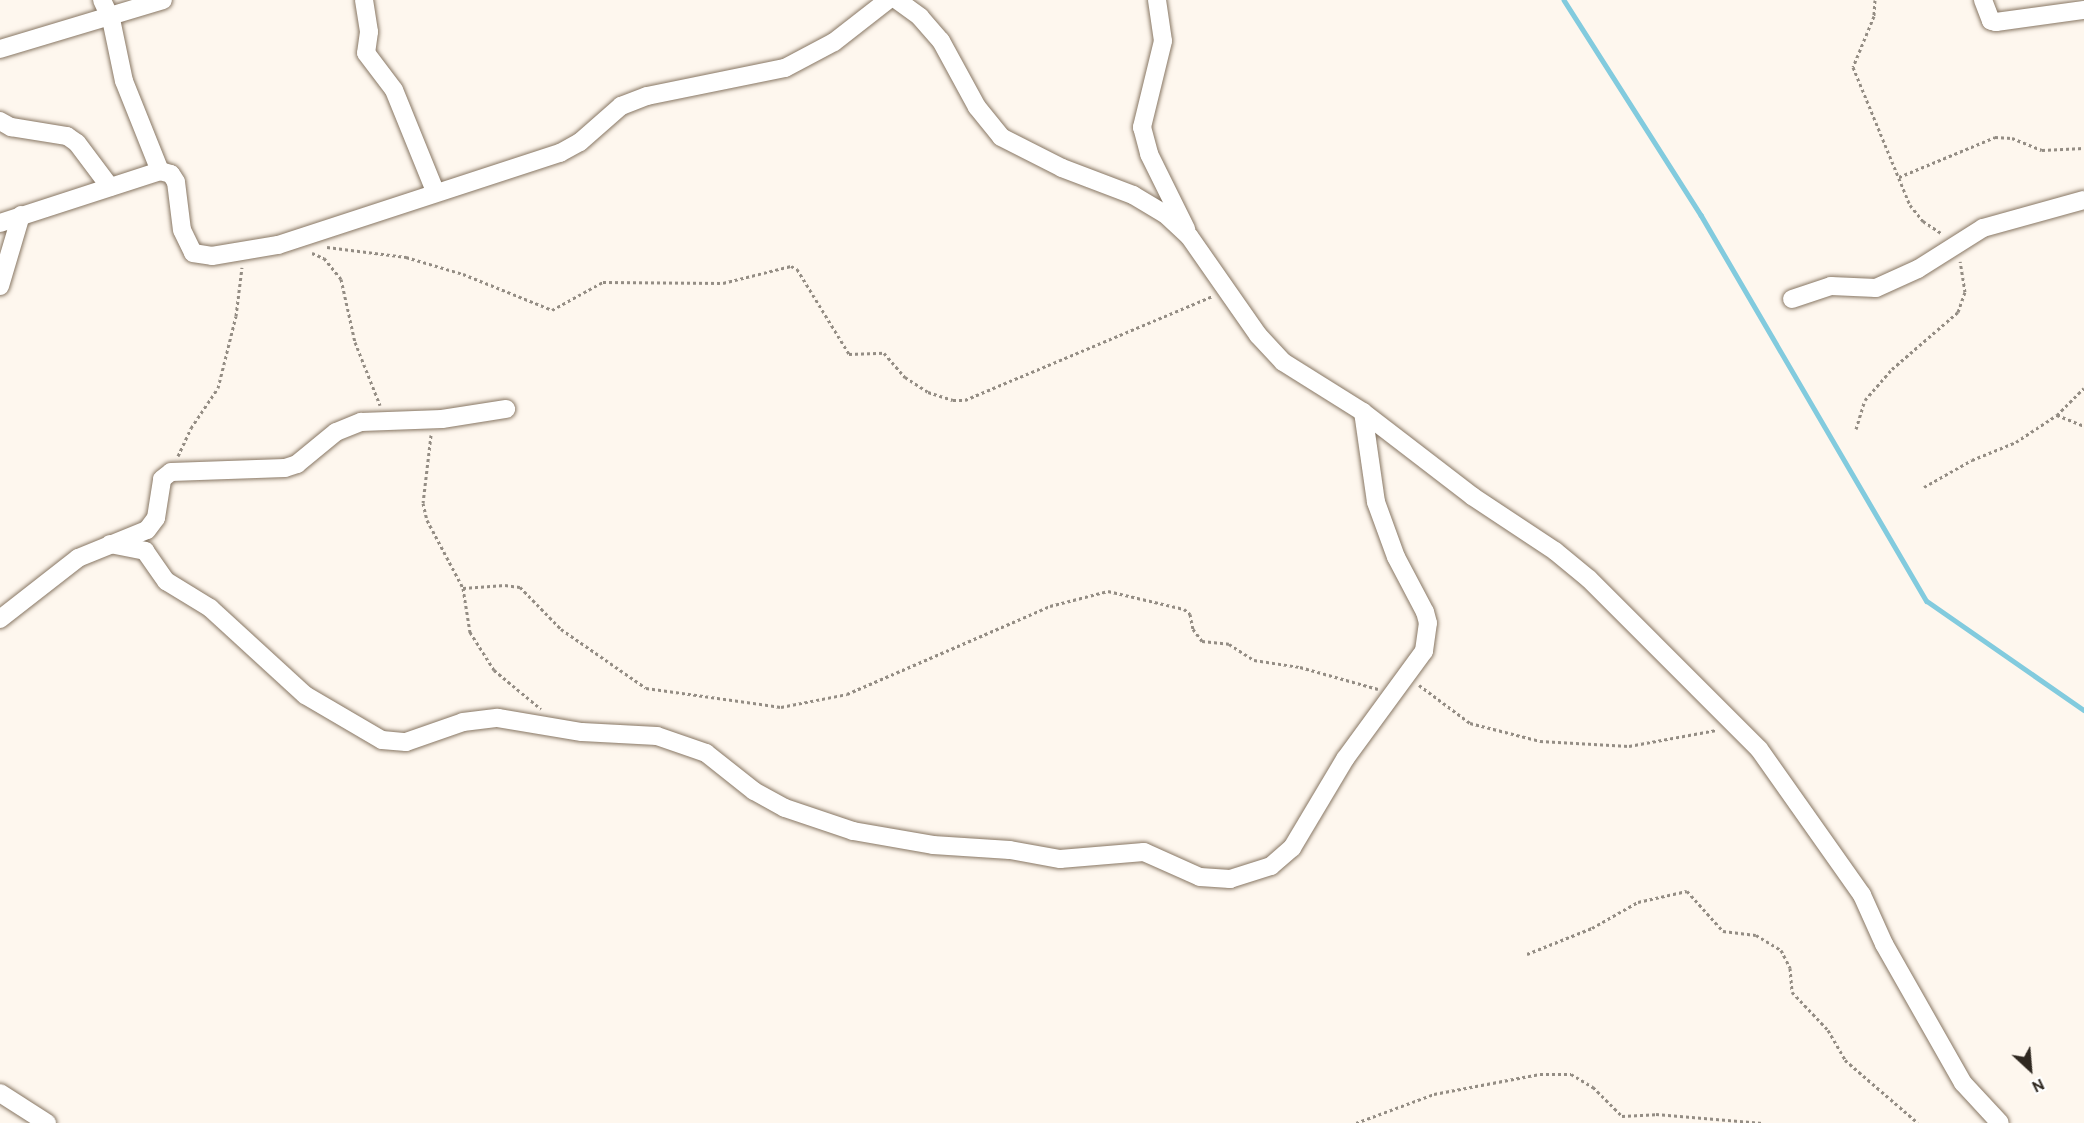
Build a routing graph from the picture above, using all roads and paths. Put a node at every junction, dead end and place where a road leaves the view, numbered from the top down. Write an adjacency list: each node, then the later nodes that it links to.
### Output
1 (163, 0): 8 (street)
2 (364, 0): 16 (street)
3 (888, 0): 16 (street)
4 (897, 0): 20 (street)
5 (1157, 0): 20 (street)
6 (1875, 0): 14 (path)
7 (1983, 0): 9 (street)
8 (105, 7): 10 (street); 13 (street)
9 (2084, 10)
10 (0, 49)
11 (0, 121): 15 (street)
12 (2084, 148): 14 (path)
13 (160, 171): 15 (street); 23 (street)
14 (1899, 177): 21 (path)
15 (110, 187): 18 (street)
16 (435, 191): 23 (street)
17 (2084, 200): 21 (street)
18 (21, 215): 19 (street); 25 (street)
19 (0, 222)
20 (1189, 236): 26 (street)
21 (1955, 245): 27 (street); 35 (path)
22 (308, 252): 24 (path)
23 (240, 253): 36 (path)
24 (315, 253): 26 (path); 32 (path)
25 (0, 286)
26 (1226, 290): 30 (street)
27 (1792, 298)
28 (2084, 388): 31 (path)
29 (506, 409): 33 (street)
30 (1364, 412): 41 (street); 43 (street)
31 (2056, 415): 34 (path); 37 (path)
32 (387, 419): 33 (street); 36 (street)
33 (433, 419): 39 (path)
34 (2084, 426)
35 (1856, 429)
36 (171, 472): 38 (street)
37 (1924, 487)
38 (110, 544): 40 (street); 41 (street)
39 (463, 588): 41 (path); 42 (path)
40 (0, 620)
41 (1403, 684): 43 (path)
42 (546, 713)
43 (1736, 726): 50 (street)
44 (1527, 954): 49 (path)
45 (0, 1093): 46 (street)
46 (47, 1123)
47 (1356, 1123): 48 (path)
48 (1763, 1123)
49 (1918, 1123)
50 (2000, 1123)

